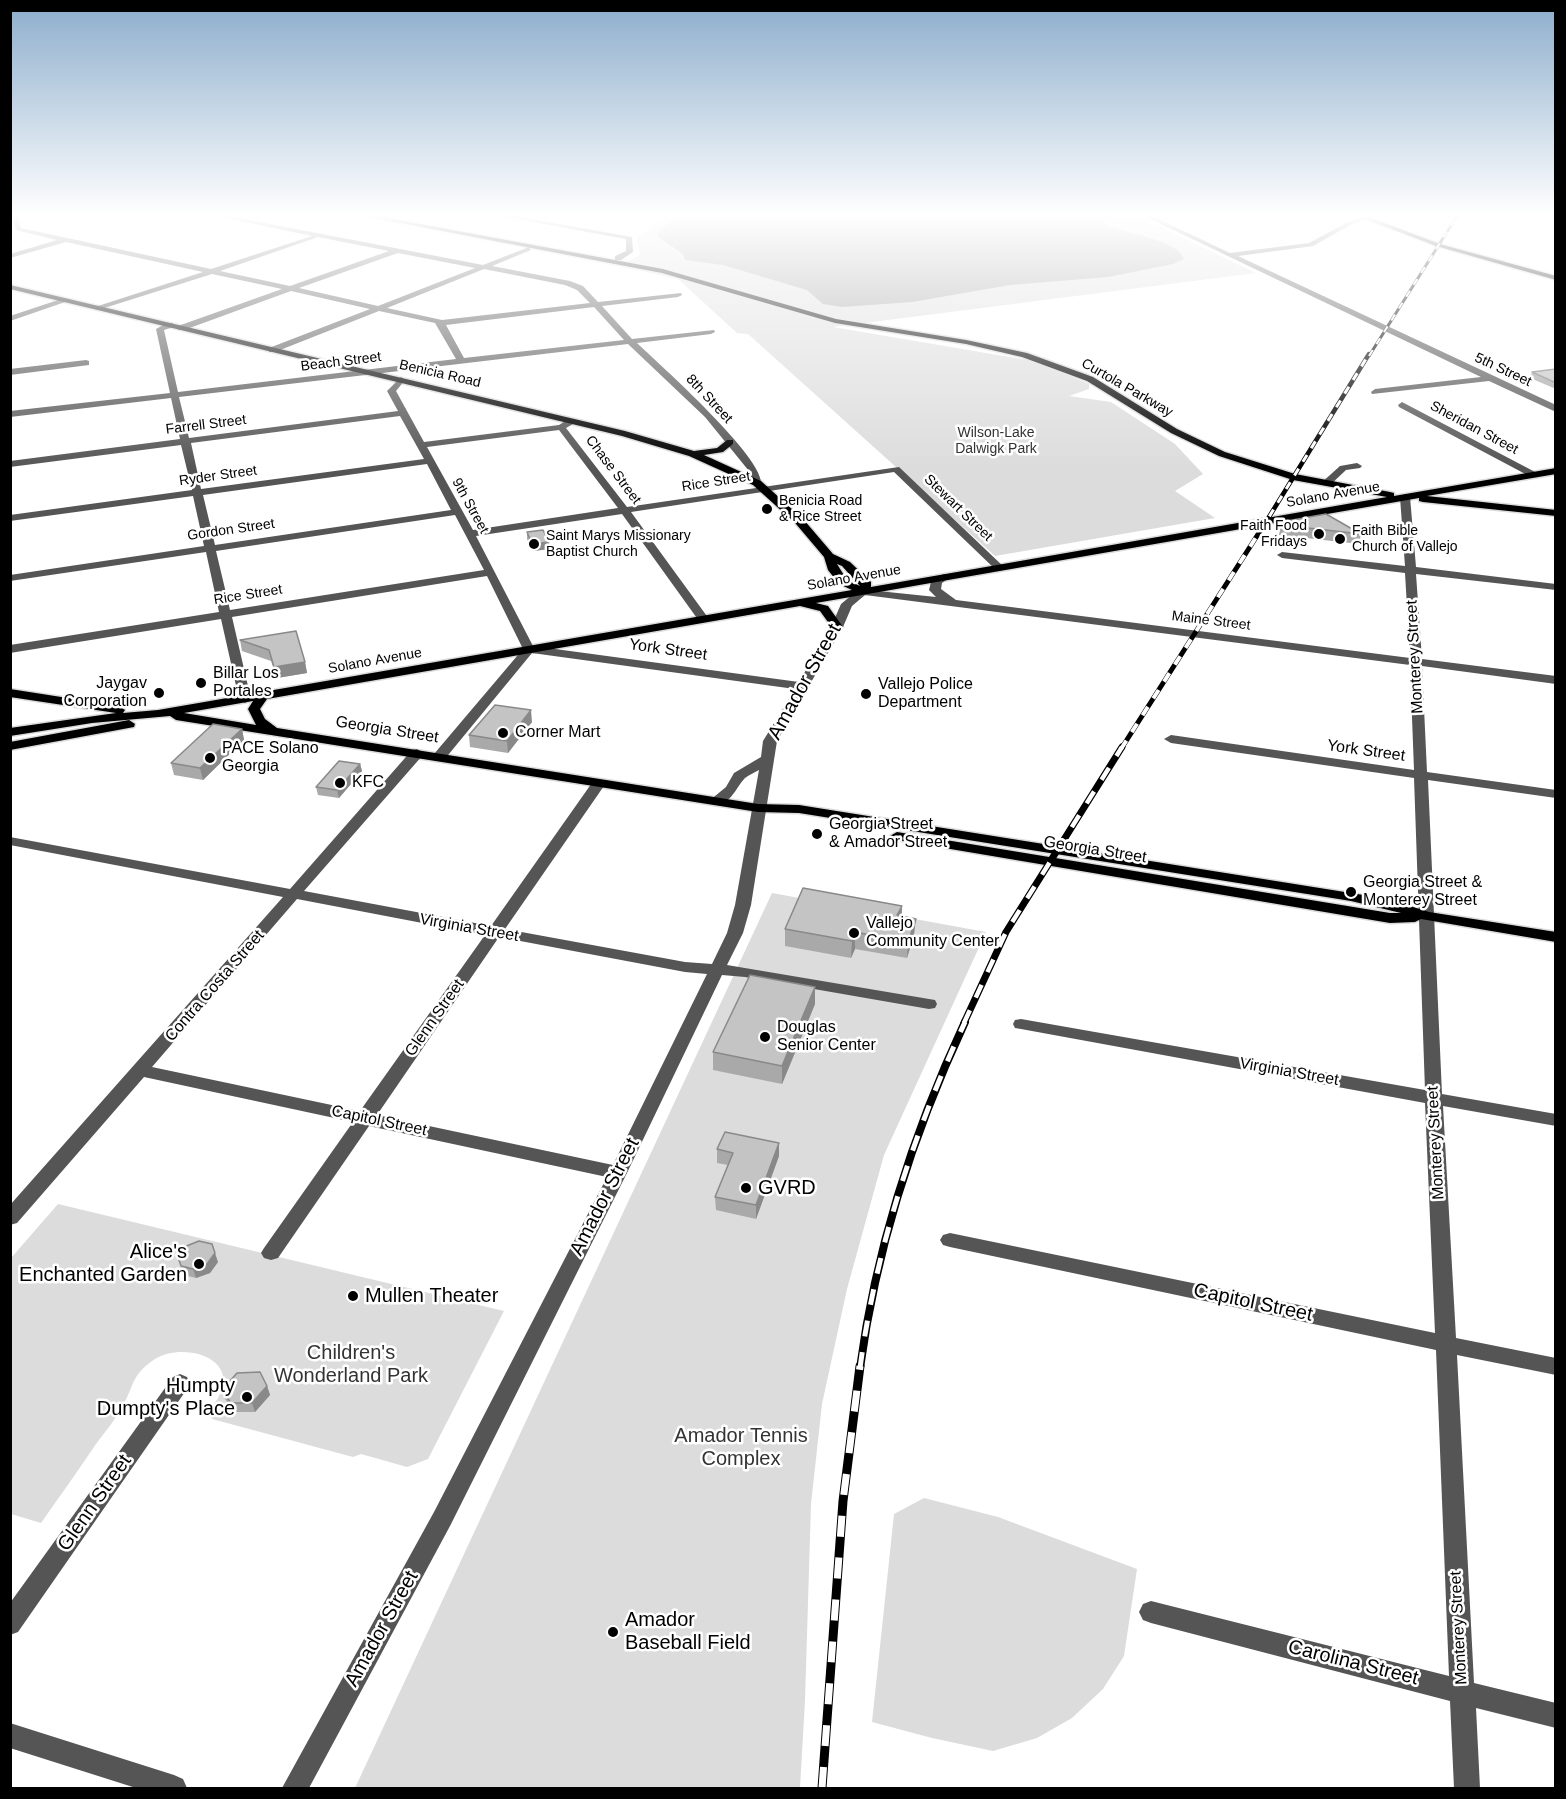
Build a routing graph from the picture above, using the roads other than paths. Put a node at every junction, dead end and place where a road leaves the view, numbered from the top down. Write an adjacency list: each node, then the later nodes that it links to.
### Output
1 (67, 300): 12 (main road, Benicia Road); 14 (street)
2 (125, 300): 12 (street)
3 (260, 300): 17 (street)
4 (342, 300): 13 (street)
5 (401, 300): 13 (street)
6 (592, 300): 11 (street, 8th Street)
7 (633, 300): 11 (street)
8 (764, 300): 47 (main road, Curtola Parkway)
9 (787, 300): 47 (main road, Curtola Parkway)
10 (1325, 300): 25 (street, 5th Street)
11 (596, 304): 15 (street); 19 (street, 8th Street)
12 (101, 308): 16 (main road, Benicia Road)
13 (380, 308): 15 (street); 20 (street)
14 (10, 319)
15 (441, 322): 21 (street)
16 (170, 325): 17 (main road, Benicia Road); 28 (street)
17 (182, 328): 20 (main road, Benicia Road)
18 (711, 332): 19 (street, Beach Street)
19 (631, 342): 21 (street, Beach Street); 36 (street, 8th Street)
20 (272, 350): 24 (main road, Benicia Road)
21 (461, 361): 24 (street, Beach Street)
22 (86, 363): 23 (street)
23 (10, 372)
24 (369, 372): 26 (main road, Benicia Road); 28 (street, Beach Street)
25 (1491, 378): 27 (street); 30 (street, 5th Street)
26 (401, 380): 31 (street, 9th Street); 33 (main road, Benicia Road)
27 (1375, 392)
28 (175, 395): 32 (street, Beach Street); 35 (street)
29 (1402, 405): 44 (street, Sheridan Street)
30 (1556, 409)
31 (404, 413): 35 (street, Farrell Street); 37 (street, 9th Street)
32 (10, 414)
33 (573, 421): 34 (street); 38 (main road, Benicia Road)
34 (561, 427): 37 (street); 53 (street, Chase Street)
35 (186, 442): 40 (street, Farrell Street); 48 (street)
36 (730, 442): 38 (main road); 46 (street, 8th Street)
37 (421, 446): 39 (street, 9th Street)
38 (692, 454): 46 (main road, Benicia Road)
39 (429, 461): 48 (street, Ryder Street); 54 (street, 9th Street)
40 (10, 464)
41 (1357, 465): 47 (street)
42 (896, 469): 46 (street, Rice Street); 61 (street, Stewart Street)
43 (1556, 471): 44 (main road, Solano Avenue)
44 (1534, 475): 45 (main road, Solano Avenue)
45 (1492, 482): 49 (main road, Solano Avenue); 51 (main road)
46 (761, 486): 53 (street, Rice Street); 67 (main road, Benicia Road)
47 (1328, 488): 49 (main road, Curtola Parkway); 50 (main road, Curtola Parkway); 55 (main road)
48 (198, 492): 57 (street, Ryder Street); 59 (street)
49 (1428, 493): 50 (main road, Solano Avenue); 51 (main road, Curtola Parkway)
50 (1405, 497): 55 (main road, Solano Avenue); 56 (main road, Curtola Parkway); 62 (street, Monterey Street)
51 (1507, 501): 52 (main road, Curtola Parkway)
52 (1556, 507)
53 (626, 511): 58 (street, Rice Street); 71 (street, Chase Street)
54 (457, 512): 58 (street, 9th Street); 59 (street, Gordon Street)
55 (1323, 512): 61 (main road, Solano Avenue)
56 (1556, 513)
57 (10, 518)
58 (470, 534): 63 (street, 9th Street)
59 (211, 548): 65 (street, Gordon Street); 70 (street)
60 (1282, 555): 62 (street)
61 (1000, 568): 64 (main road, Solano Avenue)
62 (1410, 570): 66 (street); 75 (street, Monterey Street)
63 (491, 572): 70 (street, Rice Street); 74 (street, 9th Street)
64 (944, 577): 67 (main road, Solano Avenue); 69 (street)
65 (10, 578)
66 (1556, 587)
67 (863, 591): 68 (main road, Solano Avenue); 69 (street, Maine Street); 72 (street, Amador Street)
68 (799, 603): 71 (main road, Solano Avenue); 72 (main road)
69 (960, 604): 75 (street, Maine Street)
70 (225, 614): 73 (street, Rice Street); 80 (street)
71 (703, 619): 74 (main road, Solano Avenue)
72 (837, 627): 77 (street, Amador Street)
73 (10, 649)
74 (529, 649): 77 (street, York Street); 79 (main road, Solano Avenue); 89 (street)
75 (1416, 663): 76 (street, Maine Street); 91 (street, Monterey Street)
76 (1556, 680)
77 (802, 686): 90 (street, Amador Street)
78 (10, 693): 81 (main road, Georgia Street)
79 (263, 696): 80 (main road, Solano Avenue); 84 (main road)
80 (245, 699): 82 (main road, Solano Avenue)
81 (57, 700): 82 (main road, Georgia Street); 83 (main road)
82 (158, 714): 83 (main road, Solano Avenue); 84 (main road, Georgia Street); 87 (main road, Solano Avenue)
83 (57, 724): 85 (main road, Solano Avenue)
84 (272, 730): 88 (main road, Georgia Street)
85 (10, 732)
86 (1171, 739): 91 (street, York Street)
87 (10, 746)
88 (417, 753): 89 (main road, Georgia Street); 97 (street, Contra Costa Street)
89 (439, 757): 92 (main road, Georgia Street)
90 (765, 760): 94 (street); 95 (street, Amador Street)
91 (1421, 775): 93 (street, York Street); 98 (street, Monterey Street)
92 (599, 783): 94 (main road, Georgia Street); 99 (street, Glenn Street)
93 (1556, 794)
94 (716, 801): 95 (main road, Georgia Street)
95 (758, 807): 98 (main road, Georgia Street); 101 (street, Amador Street)
96 (10, 841): 97 (street, Virginia Street)
97 (294, 896): 99 (street, Virginia Street); 104 (street, Contra Costa Street)
98 (1427, 916): 100 (main road, Georgia Street); 105 (street, Monterey Street)
99 (495, 933): 101 (street, Virginia Street); 106 (street, Glenn Street)
100 (1556, 937)
101 (717, 970): 102 (street, Virginia Street); 108 (street, Amador Street)
102 (929, 1004)
103 (1022, 1024): 105 (street, Virginia Street)
104 (140, 1070): 106 (street, Capitol Street); 109 (street, Contra Costa Street)
105 (1434, 1098): 107 (street, Virginia Street); 112 (street, Monterey Street)
106 (364, 1118): 108 (street, Capitol Street); 111 (street, Glenn Street)
107 (1556, 1120)
108 (618, 1173): 121 (street, Amador Street)
109 (10, 1218)
110 (950, 1240): 112 (street, Capitol Street)
111 (271, 1253)
112 (1445, 1343): 113 (street, Capitol Street); 117 (street, Monterey Street)
113 (1556, 1367)
114 (180, 1383): 116 (street, Glenn Street)
115 (1151, 1612): 117 (street, Carolina Street)
116 (10, 1624)
117 (1462, 1691): 118 (street, Carolina Street); 122 (street, Monterey Street)
118 (1556, 1716)
119 (10, 1735): 120 (street)
120 (174, 1788)
121 (295, 1788)
122 (1467, 1788)

